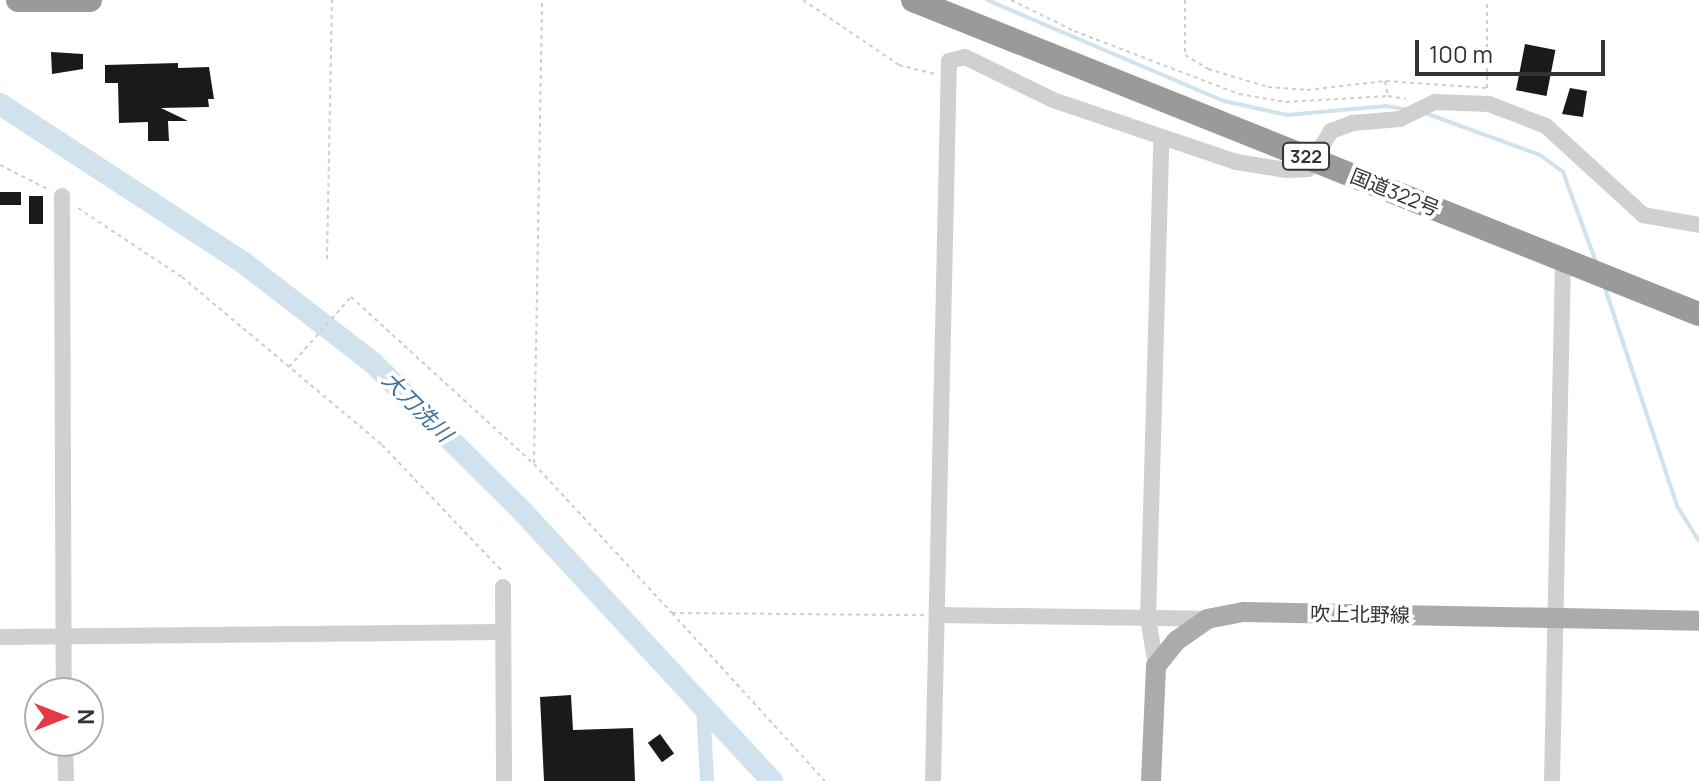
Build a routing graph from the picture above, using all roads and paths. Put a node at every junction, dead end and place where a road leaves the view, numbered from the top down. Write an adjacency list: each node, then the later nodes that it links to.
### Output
1 (18, 0): 2 (highway)
2 (90, 0)
3 (332, 0): 19 (path)
4 (542, 0): 23 (path)
5 (803, 0): 10 (path)
6 (913, 0): 15 (highway, 国道322号 / 322)
7 (1011, 0): 12 (path)
8 (1185, 0): 11 (path)
9 (1487, 0): 11 (path)
10 (947, 77): 14 (street); 26 (street)
11 (1385, 81): 12 (path)
12 (1388, 96): 13 (path)
13 (1435, 102): 15 (street); 18 (street)
14 (1161, 138): 15 (street); 27 (street)
15 (1316, 160): 20 (highway, 国道322号 / 322)
16 (0, 165): 17 (path)
17 (62, 196): 22 (path); 33 (street)
18 (1699, 225)
19 (327, 259)
20 (1563, 260): 21 (highway, 国道322号 / 322); 28 (street)
21 (1699, 314)
22 (289, 367): 23 (path); 24 (path)
23 (534, 464): 25 (path)
24 (503, 587): 31 (street)
25 (672, 613): 26 (path); 39 (path)
26 (937, 615): 27 (street); 40 (street)
27 (1148, 618): 29 (street); 34 (street)
28 (1555, 618): 29 (main road, 吹上北野線); 30 (main road, 吹上北野線); 42 (street)
29 (1207, 619): 34 (main road, 吹上北野線)
30 (1699, 621)
31 (502, 632): 33 (street); 38 (street)
32 (0, 637): 33 (street)
33 (63, 637): 35 (street)
34 (1156, 666): 41 (main road)
35 (64, 677)
36 (65, 757): 37 (street)
37 (66, 781)
38 (504, 781)
39 (825, 781)
40 (933, 781)
41 (1151, 781)
42 (1552, 781)

